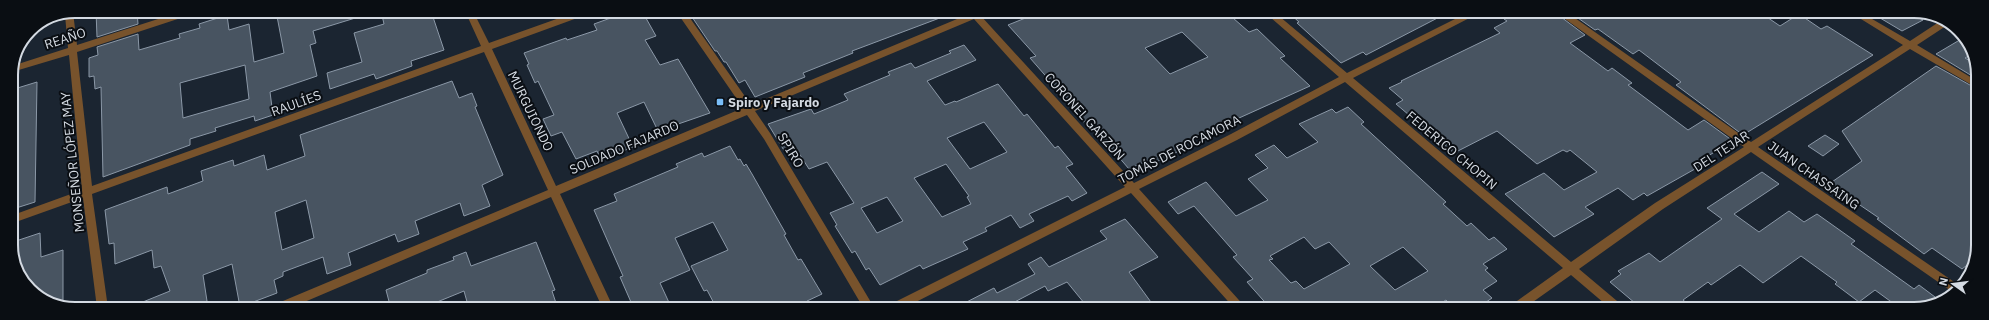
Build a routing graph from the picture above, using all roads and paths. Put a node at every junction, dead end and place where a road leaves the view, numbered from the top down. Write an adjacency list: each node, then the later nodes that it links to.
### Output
1 (70, 18): 14 (street, MONSEÑOR LÓPEZ MAY)
2 (172, 18): 14 (street, REAÑO)
3 (472, 18): 15 (street, MURGUIONDO)
4 (569, 18): 15 (street, RAULÍES)
5 (685, 18): 19 (street, SPIRO)
6 (963, 18): 19 (street, SOLDADO FAJARDO)
7 (982, 18): 21 (street, CORONEL GARZÓN)
8 (1275, 18): 17 (street, FEDERICO CHOPIN)
9 (1465, 18): 17 (street, TOMÁS DE ROCAMORA)
10 (1568, 18): 20 (street, JUAN CHASSAING)
11 (1862, 18): 13 (street)
12 (1941, 25): 13 (street, DEL TEJAR)
13 (1909, 45): 18 (street); 20 (street, DEL TEJAR)
14 (74, 49): 16 (street, REAÑO); 23 (street, MONSEÑOR LÓPEZ MAY)
15 (486, 49): 22 (street, MURGUIONDO); 23 (street, RAULÍES)
16 (19, 67)
17 (1345, 78): 21 (street, TOMÁS DE ROCAMORA); 25 (street, FEDERICO CHOPIN)
18 (1971, 81)
19 (748, 109): 22 (street, SOLDADO FAJARDO); 30 (street, SPIRO)
20 (1750, 147): 25 (street, DEL TEJAR); 26 (street, JUAN CHASSAING)
21 (1132, 187): 31 (street, TOMÁS DE ROCAMORA); 32 (street, CORONEL GARZÓN)
22 (554, 190): 28 (street, SOLDADO FAJARDO); 29 (street, MURGUIONDO)
23 (87, 192): 24 (street, RAULÍES); 27 (street, MONSEÑOR LÓPEZ MAY)
24 (18, 217)
25 (1571, 268): 33 (street, DEL TEJAR); 34 (street, FEDERICO CHOPIN)
26 (1953, 287)
27 (101, 302)
28 (289, 302)
29 (606, 302)
30 (866, 302)
31 (905, 302)
32 (1236, 302)
33 (1524, 302)
34 (1611, 302)

